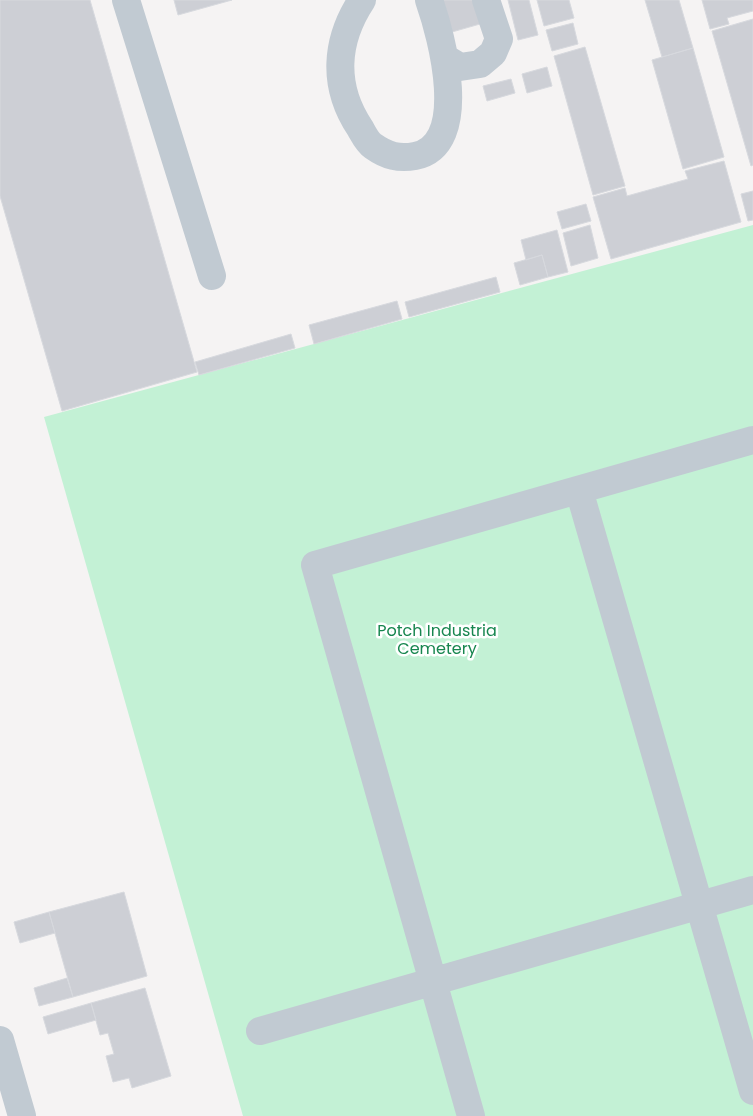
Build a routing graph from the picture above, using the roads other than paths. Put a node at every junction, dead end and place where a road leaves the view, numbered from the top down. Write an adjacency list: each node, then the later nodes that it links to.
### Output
1 (126, 0): 6 (street)
2 (362, 0): 5 (street)
3 (429, 0): 5 (street)
4 (486, 0): 5 (street)
5 (445, 58)
6 (212, 276)
7 (753, 440): 8 (street)
8 (579, 490): 10 (street); 11 (street)
9 (753, 890): 10 (street)
10 (699, 905): 11 (street); 14 (street)
11 (433, 981): 12 (street); 16 (street)
12 (260, 1031)
13 (0, 1040): 15 (street)
14 (753, 1091)
15 (22, 1116)
16 (471, 1116)

